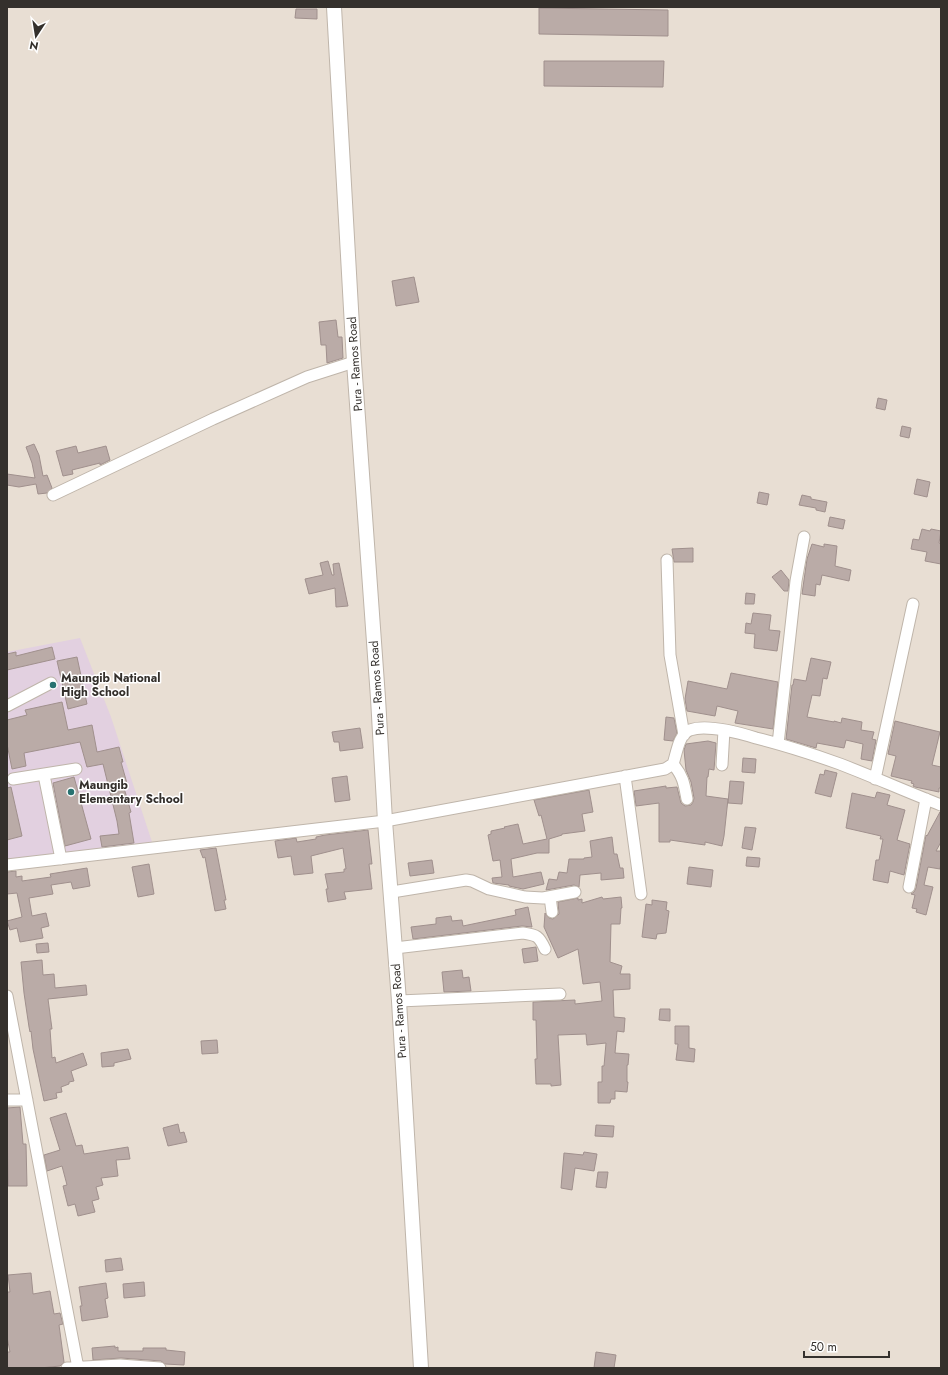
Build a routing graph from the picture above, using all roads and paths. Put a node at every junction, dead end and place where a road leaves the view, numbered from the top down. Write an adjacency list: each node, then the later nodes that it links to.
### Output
1 (334, 7): 2 (main road, Pura - Ramos Road)
2 (354, 362): 3 (street); 22 (main road, Pura - Ramos Road)
3 (53, 495)
4 (804, 537): 11 (street)
5 (667, 560): 10 (street)
6 (914, 604): 18 (street)
7 (51, 683): 8 (street)
8 (7, 706)
9 (724, 730): 10 (street); 11 (street); 13 (street)
10 (684, 735): 12 (street)
11 (778, 744): 18 (street)
12 (672, 764): 16 (street); 19 (street)
13 (722, 765)
14 (76, 769): 15 (street)
15 (44, 775): 17 (street); 23 (street)
16 (625, 776): 22 (street); 28 (street)
17 (13, 779)
18 (875, 779): 20 (street)
19 (687, 799)
20 (926, 799): 21 (street); 25 (street)
21 (941, 805)
22 (385, 821): 23 (street); 26 (main road, Pura - Ramos Road)
23 (61, 859): 24 (street)
24 (7, 865)
25 (909, 887)
26 (392, 892): 29 (street); 31 (main road, Pura - Ramos Road)
27 (575, 892): 29 (street)
28 (641, 894)
29 (550, 897): 30 (street)
30 (552, 912)
31 (395, 948): 32 (street); 35 (main road, Pura - Ramos Road)
32 (545, 949)
33 (560, 994): 35 (street)
34 (7, 996): 37 (street)
35 (399, 1001): 40 (main road, Pura - Ramos Road)
36 (7, 1100): 37 (street)
37 (27, 1100): 38 (street)
38 (74, 1368): 39 (street)
39 (160, 1368)
40 (421, 1368)

